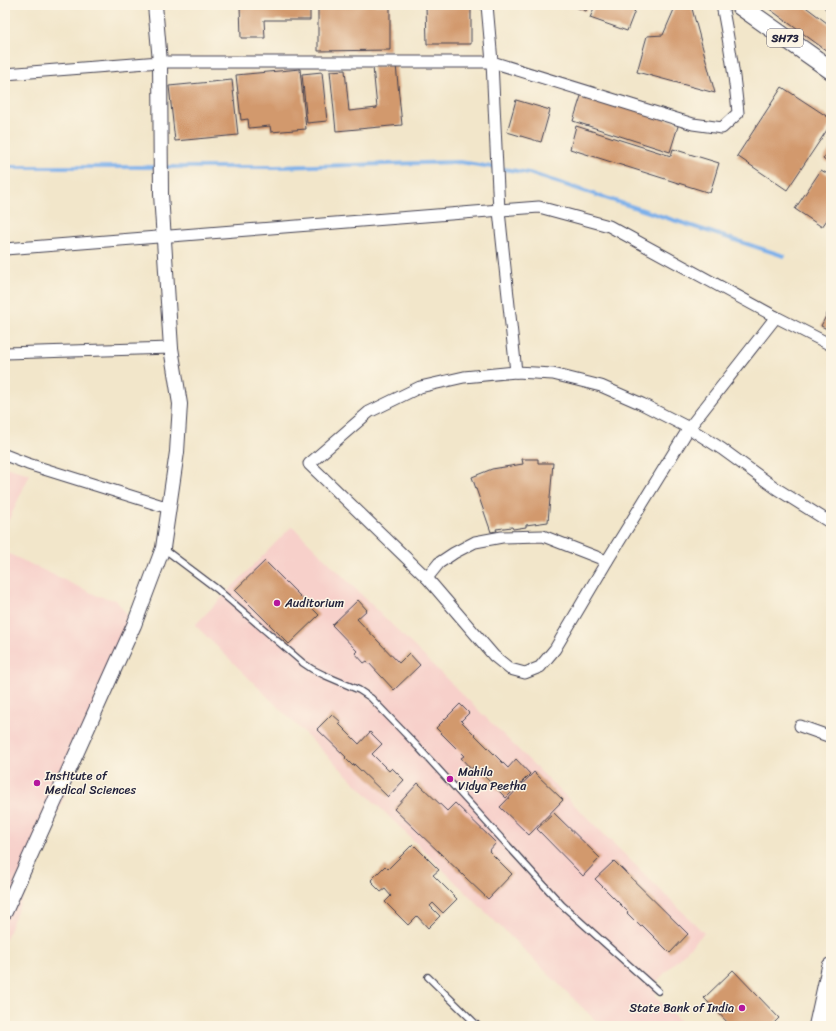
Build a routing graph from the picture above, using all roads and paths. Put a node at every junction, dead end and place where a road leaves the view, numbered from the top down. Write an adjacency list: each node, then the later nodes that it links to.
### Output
1 (155, 5): 5 (street)
2 (487, 5): 6 (street)
3 (722, 5): 6 (street)
4 (740, 5): 7 (main road, SH73)
5 (160, 62): 6 (street); 8 (street); 10 (street)
6 (492, 62): 9 (street)
7 (831, 70)
8 (5, 74)
9 (499, 211): 10 (street); 12 (street); 16 (street)
10 (164, 236): 11 (street); 14 (street)
11 (5, 249)
12 (776, 317): 13 (street); 17 (street)
13 (831, 346)
14 (171, 348): 15 (street); 19 (street)
15 (5, 354)
16 (516, 372): 17 (street); 23 (street)
17 (689, 428): 20 (street); 22 (street)
18 (5, 456): 19 (street)
19 (169, 508): 21 (street)
20 (831, 524)
21 (163, 548): 26 (street); 29 (lane)
22 (607, 561): 23 (street); 23 (street)
23 (427, 578)
24 (800, 726): 25 (street)
25 (831, 737)
26 (6, 909)
27 (831, 967): 31 (main road)
28 (428, 976): 30 (lane)
29 (658, 991)
30 (478, 1026)
31 (818, 1026)

